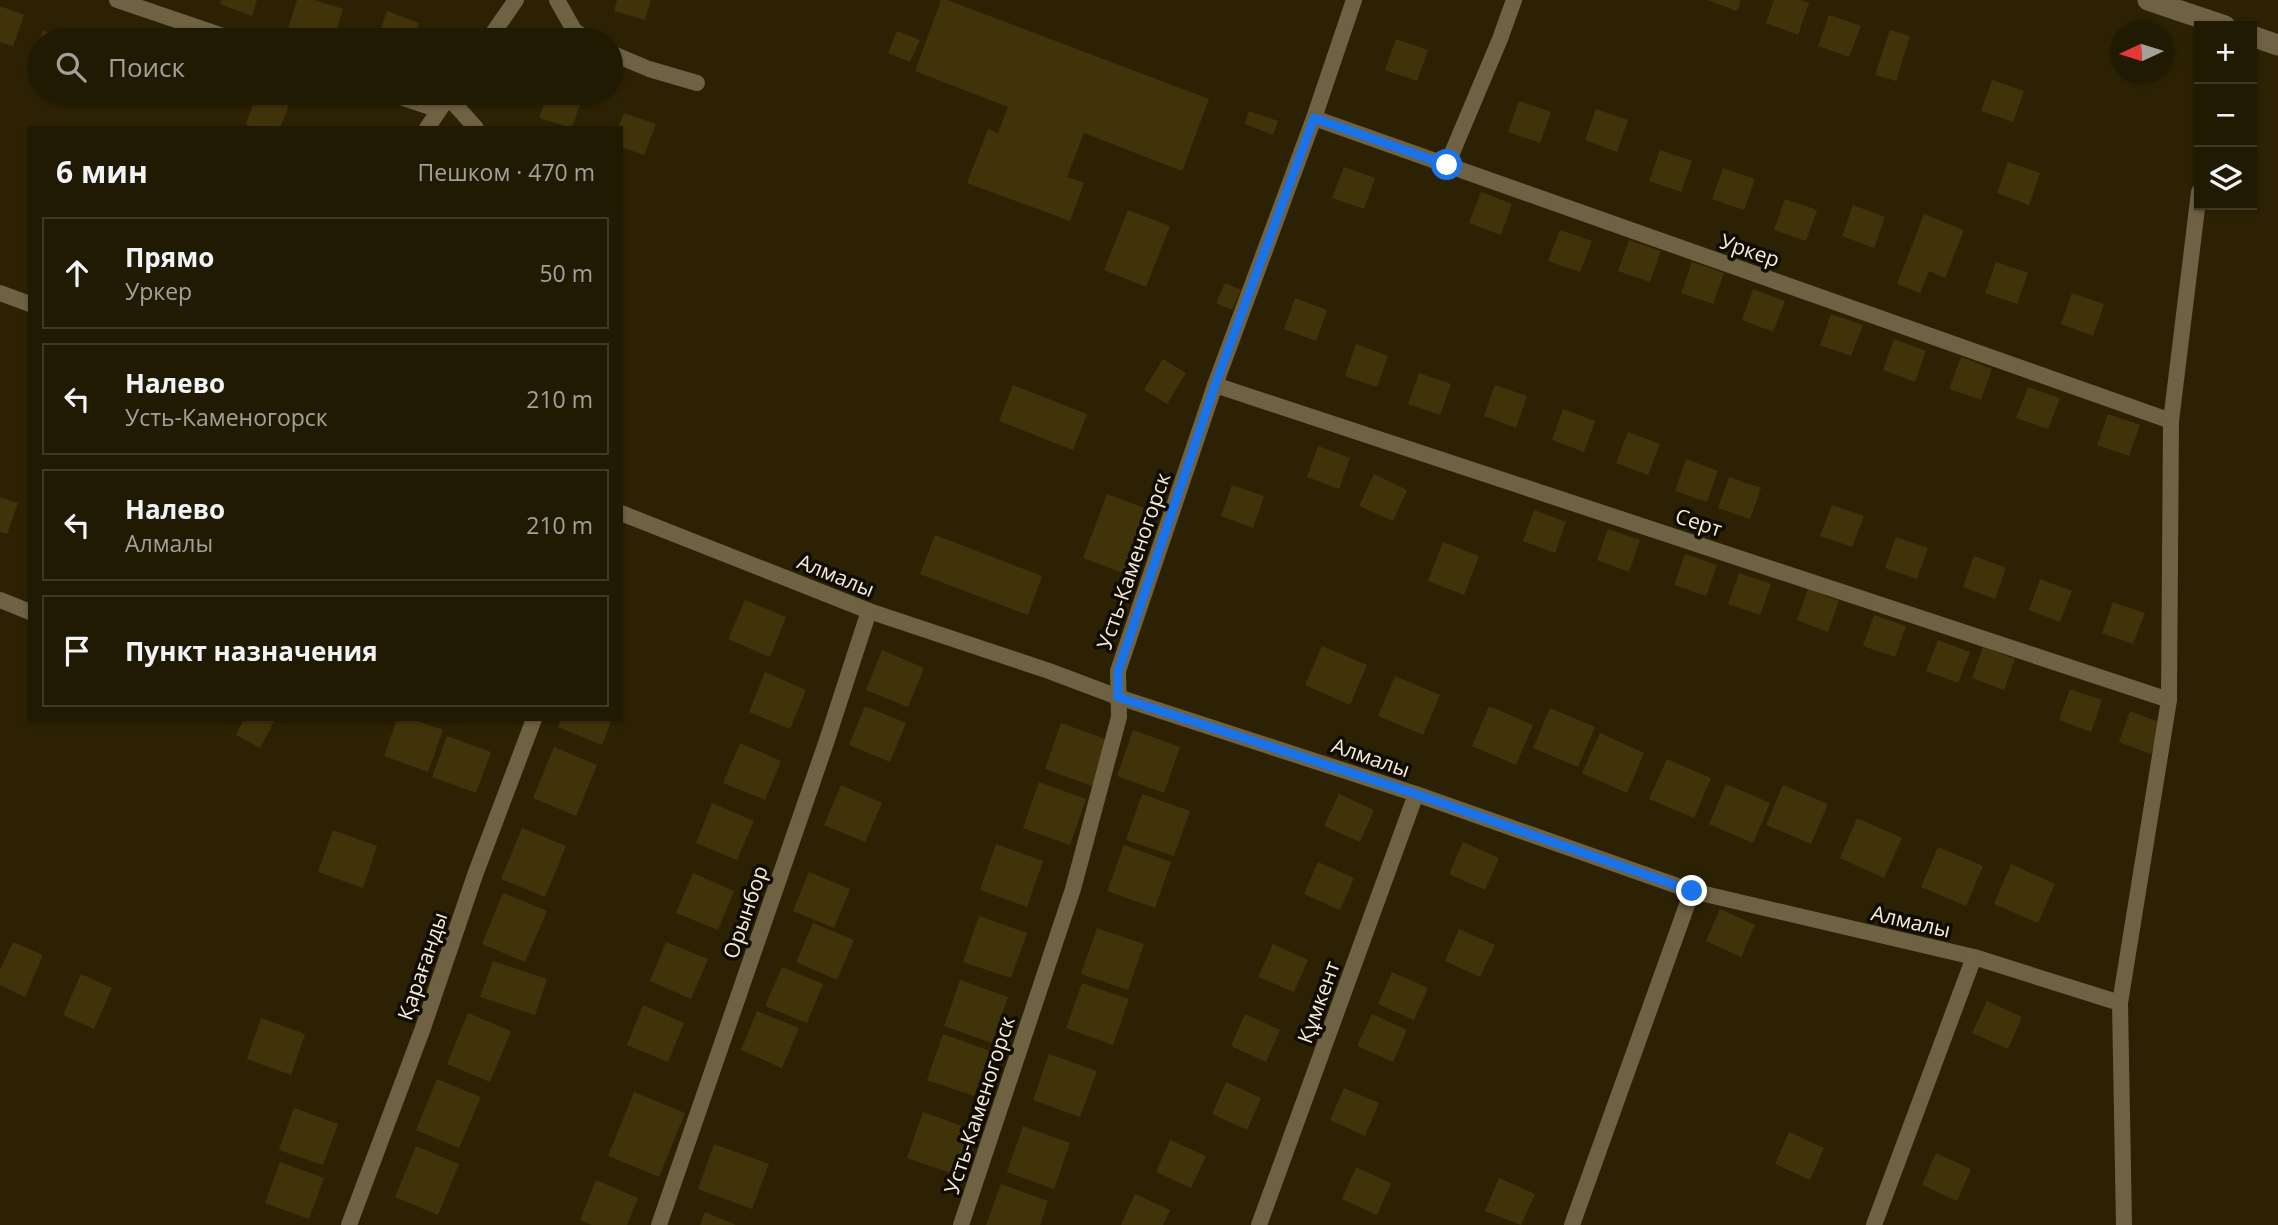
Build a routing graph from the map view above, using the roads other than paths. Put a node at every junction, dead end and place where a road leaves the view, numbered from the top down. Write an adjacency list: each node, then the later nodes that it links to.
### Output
1 (117, 0): 8 (street)
2 (516, 0): 9 (street)
3 (557, 0): 10 (street)
4 (1354, 0): 17 (street, Усть-Каменогорск)
5 (1514, 0): 20 (street)
6 (2148, 0): 7 (main road)
7 (2207, 21)
8 (200, 28)
9 (496, 28)
10 (573, 28)
11 (2257, 38): 12 (main road)
12 (2278, 45)
13 (623, 58): 14 (street)
14 (697, 83)
15 (443, 105): 18 (street)
16 (451, 105): 19 (street)
17 (1314, 118): 20 (street, Уркер); 24 (street, Усть-Каменогорск)
18 (428, 126)
19 (473, 126)
20 (1447, 165): 25 (street, Уркер)
21 (2197, 210): 25 (street)
22 (0, 293): 23 (street)
23 (28, 303)
24 (1215, 385): 30 (street, Усть-Каменогорск); 31 (street, Серт)
25 (2171, 421): 31 (street)
26 (623, 514): 29 (street, Алмалы)
27 (0, 600): 28 (street)
28 (28, 611)
29 (869, 611): 30 (street, Алмалы); 38 (street, Орынбор)
30 (1118, 697): 33 (street, Алмалы); 39 (street, Усть-Каменогорск)
31 (2169, 700): 36 (street)
32 (533, 721): 37 (street, Қарағанды)
33 (1416, 794): 34 (street, Алмалы); 40 (street, Құмкент)
34 (1692, 891): 35 (street, Алмалы); 41 (street)
35 (1974, 957): 36 (street, Алмалы); 42 (street)
36 (2120, 1003): 43 (street)
37 (349, 1225)
38 (659, 1225)
39 (961, 1225)
40 (1259, 1225)
41 (1572, 1225)
42 (1874, 1225)
43 (2124, 1225)

